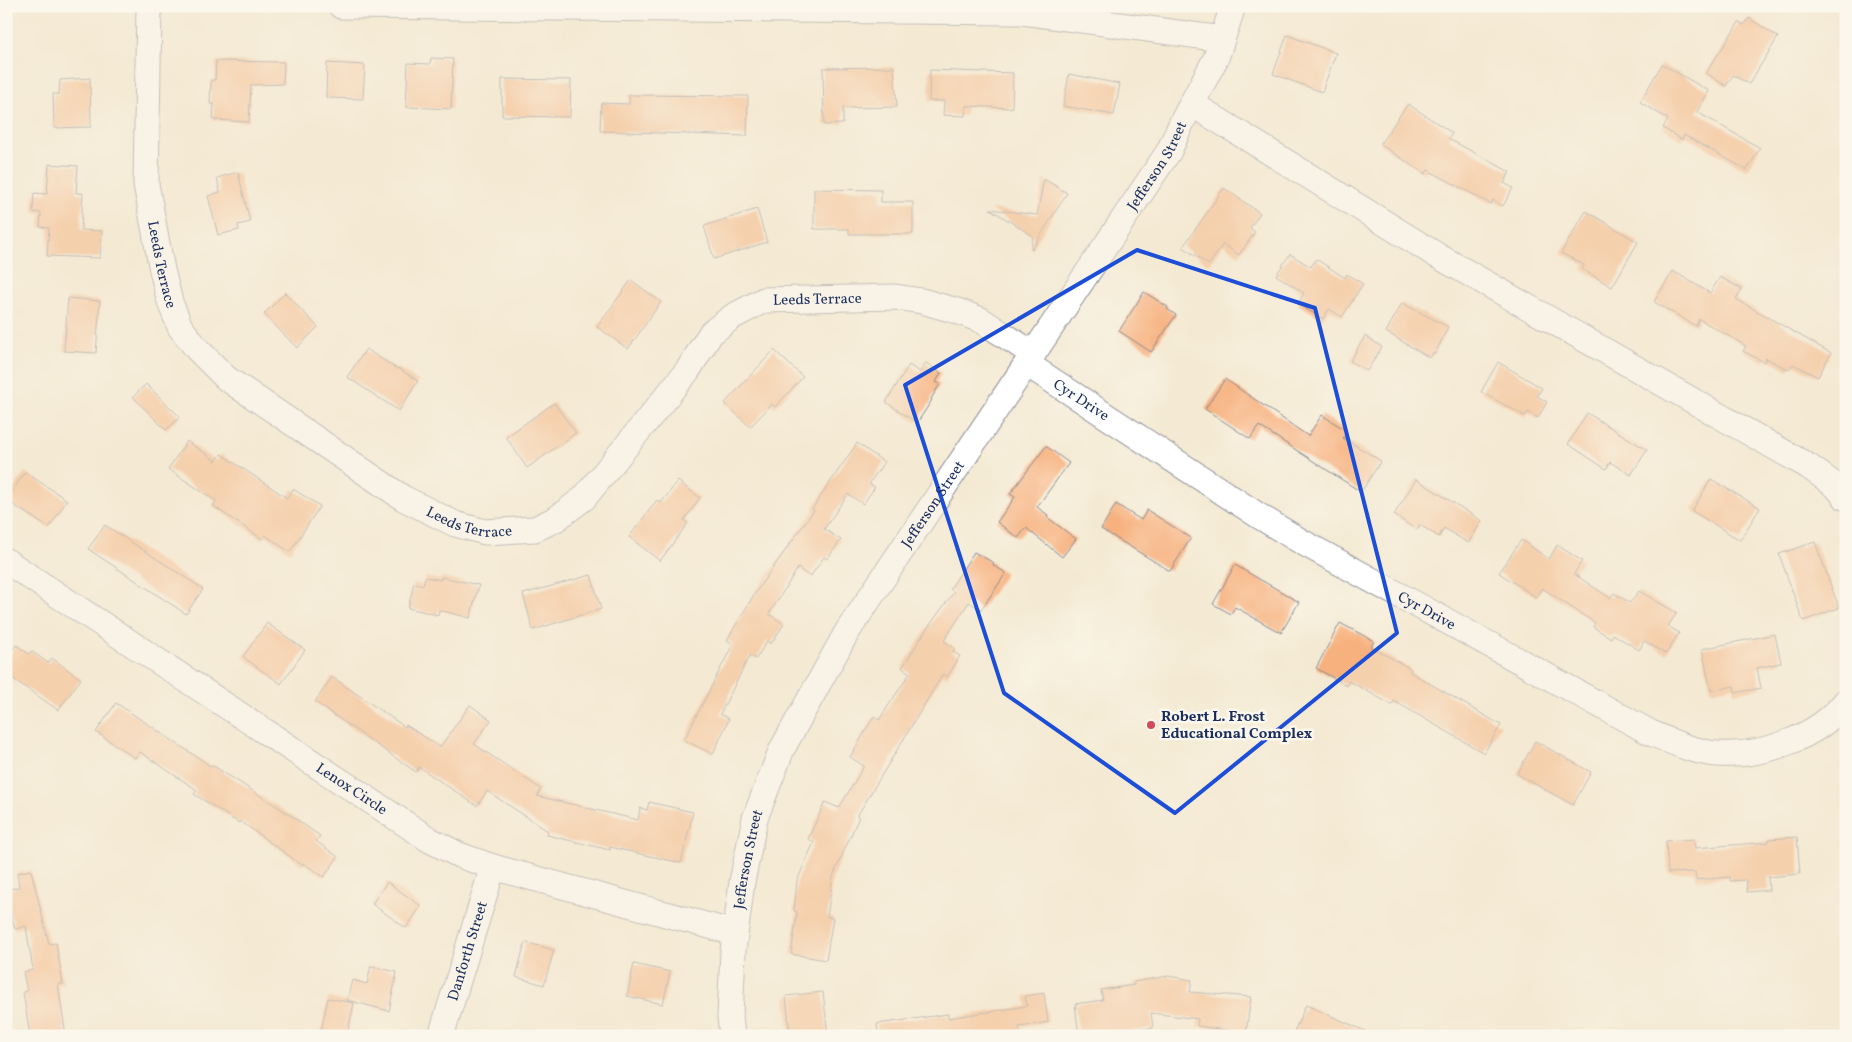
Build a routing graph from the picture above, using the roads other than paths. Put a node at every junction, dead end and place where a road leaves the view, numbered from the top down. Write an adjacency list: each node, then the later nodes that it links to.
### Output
1 (150, 6): 6 (street, Leeds Terrace)
2 (341, 6): 4 (street)
3 (1233, 6): 4 (street, Jefferson Street)
4 (1222, 39): 5 (street, Jefferson Street)
5 (1192, 104): 6 (street, Jefferson Street); 7 (street)
6 (1030, 359): 9 (street, Cyr Drive); 11 (street, Jefferson Street)
7 (1846, 498)
8 (6, 561): 10 (street, Lenox Circle)
9 (1846, 702)
10 (494, 867): 11 (street, Lenox Circle); 12 (street, Danforth Street)
11 (735, 933): 13 (street, Jefferson Street)
12 (441, 1036)
13 (732, 1036)

